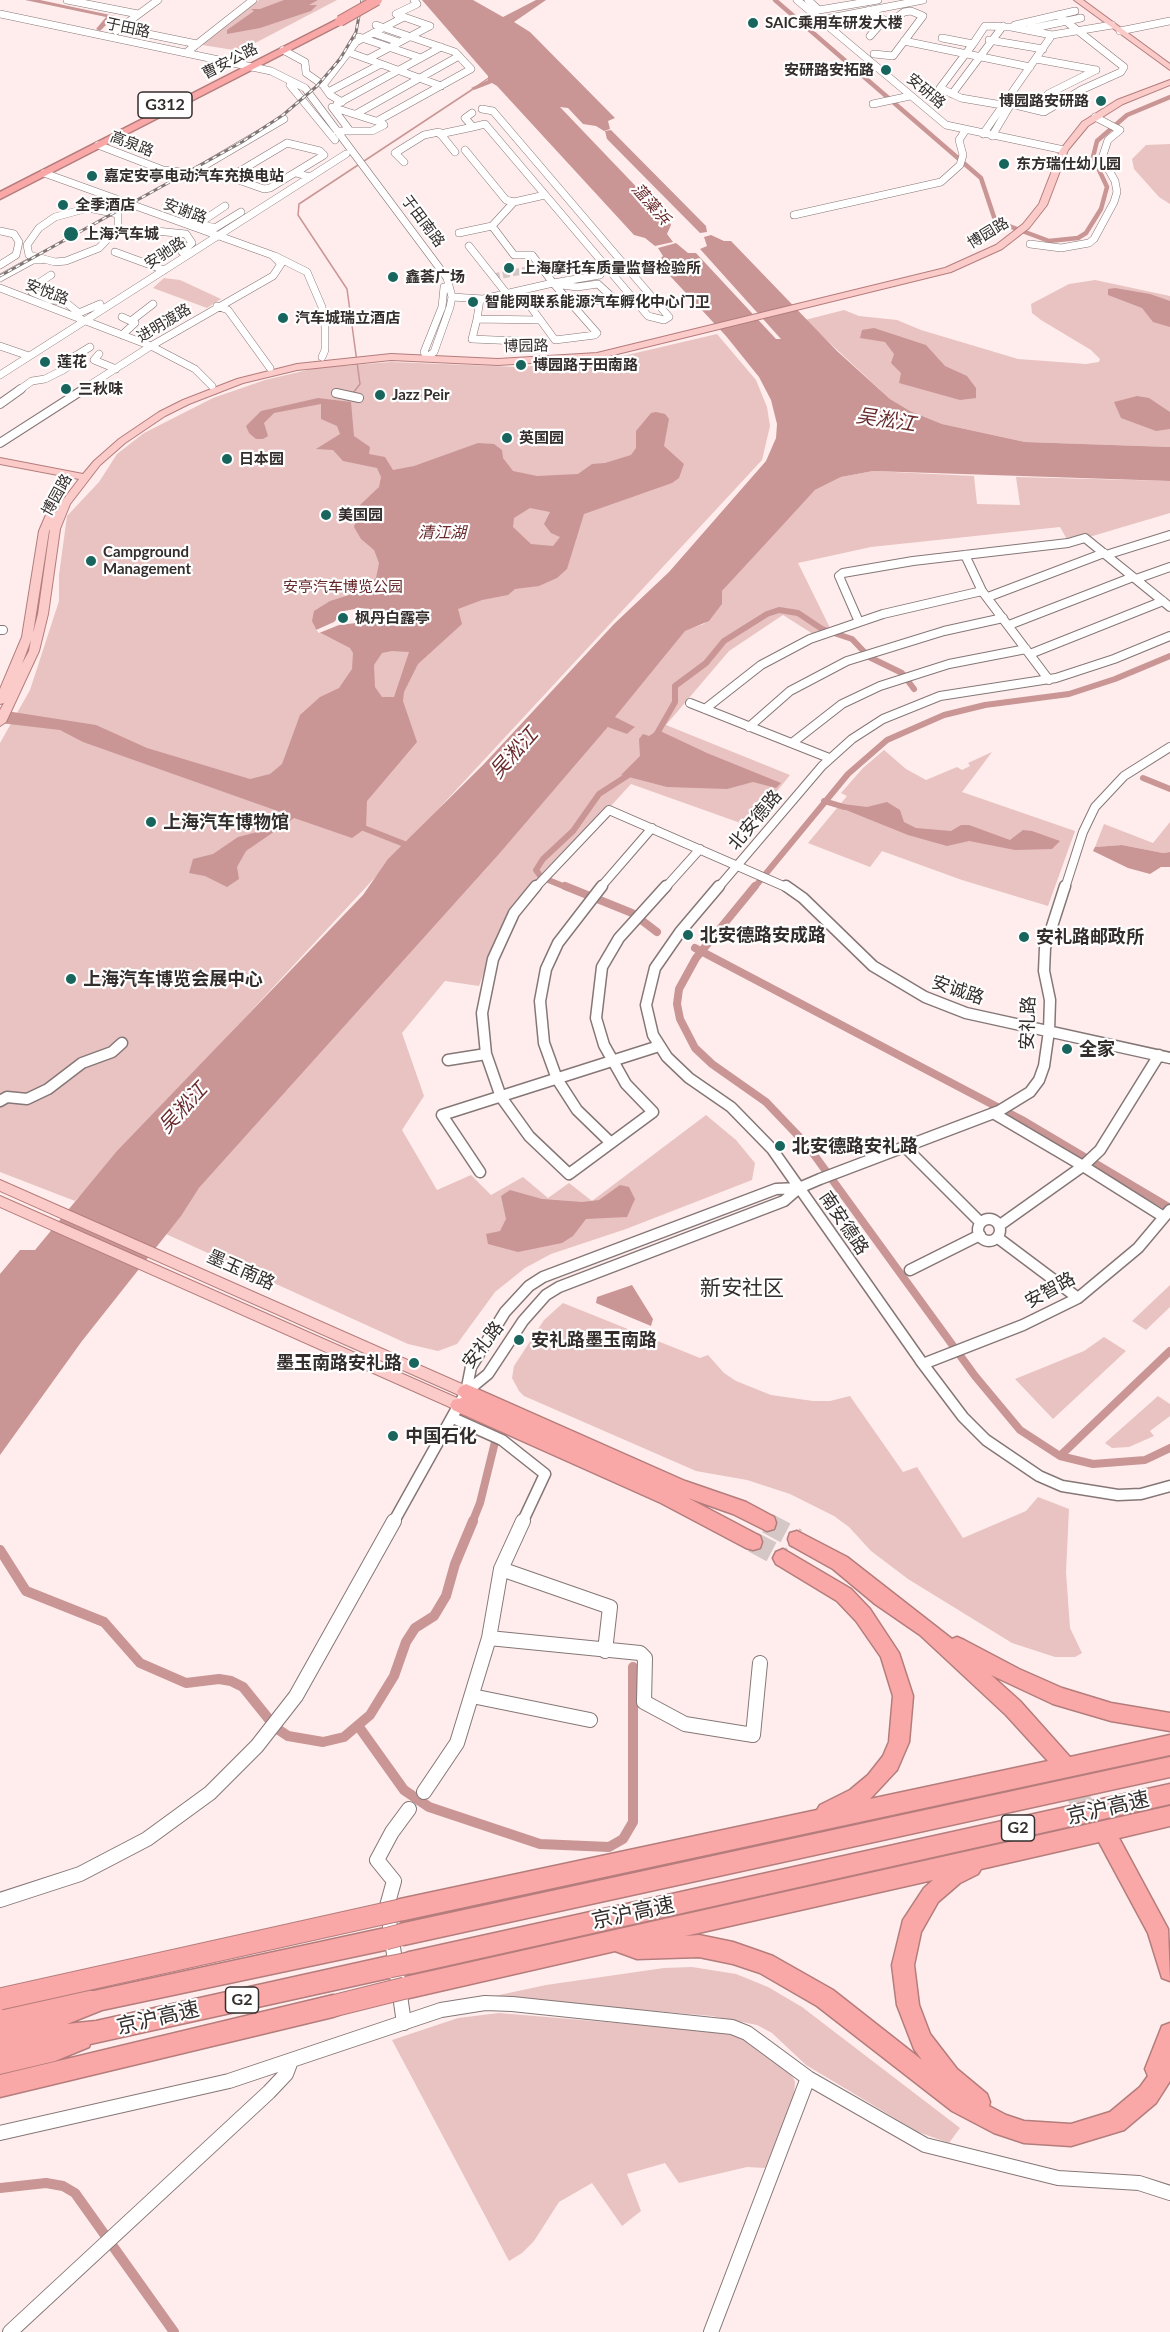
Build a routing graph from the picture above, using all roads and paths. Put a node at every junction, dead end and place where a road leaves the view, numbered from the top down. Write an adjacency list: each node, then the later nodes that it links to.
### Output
1 (72, 0): 18 (street)
2 (158, 0): 18 (street)
3 (253, 0): 50 (street)
4 (364, 0): 24 (highway, 曹安公路 / G312)
5 (377, 0): 24 (highway, 曹安公路 / G312, bridge)
6 (414, 0): 19 (street)
7 (796, 0): 25 (street, 安研路)
8 (808, 0): 13 (street)
9 (878, 0): 13 (street)
10 (923, 0): 14 (street)
11 (1078, 0): 31 (main road)
12 (1086, 0): 37 (main road)
13 (861, 1)
14 (914, 1): 15 (street)
15 (869, 10): 25 (street); 26 (street)
16 (1075, 11): 20 (street)
17 (0, 14): 41 (street, 于田路)
18 (138, 14): 34 (street)
19 (396, 14): 21 (street); 29 (street)
20 (1058, 15): 23 (street); 27 (street)
21 (404, 17): 35 (street); 43 (street)
22 (1081, 18): 27 (street)
23 (1040, 19): 30 (street); 33 (street)
24 (335, 20): 54 (highway, 曹安公路 / G312); 67 (highway, 曹安公路 / G312)
25 (820, 20): 84 (street, 安研路)
26 (884, 20): 42 (street); 47 (street)
27 (1066, 21): 30 (street); 38 (street)
28 (1170, 21): 37 (street)
29 (376, 25): 35 (street); 44 (street)
30 (1046, 25): 36 (street); 40 (street)
31 (1112, 25): 37 (main road); 38 (street)
32 (1003, 26): 33 (street); 46 (street); 48 (street)
33 (1012, 27): 36 (street)
34 (119, 28): 41 (street); 50 (street)
35 (384, 28): 39 (street); 43 (street)
36 (1027, 30): 40 (street)
37 (1124, 30): 64 (main road); 70 (main road)
38 (1078, 31): 40 (street); 85 (street)
39 (373, 33): 44 (street); 49 (street)
40 (1054, 35): 53 (street)
41 (108, 36): 55 (street, 于田路)
42 (870, 36)
43 (410, 37): 49 (street); 51 (street)
44 (363, 38): 52 (street); 56 (street)
45 (942, 38): 48 (street)
46 (993, 40): 48 (street); 53 (street); 60 (street)
47 (904, 41): 57 (street); 58 (street)
48 (975, 41): 58 (street)
49 (399, 42): 52 (street)
50 (197, 44): 55 (street)
51 (441, 47): 59 (street); 61 (street)
52 (389, 48): 61 (street); 62 (street)
53 (1042, 49): 63 (street)
54 (283, 50): 65 (street); 67 (highway, 曹安公路 / G312)
55 (187, 52): 67 (street, 于田路)
56 (348, 52): 62 (street); 73 (street)
57 (874, 54)
58 (965, 54): 60 (street); 82 (street)
59 (459, 56): 75 (street); 79 (street)
60 (981, 57): 69 (street); 82 (street)
61 (421, 58): 71 (street)
62 (368, 59): 66 (street)
63 (1036, 59): 69 (street); 85 (street)
64 (1170, 60)
65 (305, 62): 68 (street); 78 (street)
66 (381, 64): 71 (street); 77 (street)
67 (247, 65): 74 (street); 104 (highway, 曹安公路 / G312); 108 (street); 113 (highway, 曹安公路 / G312)
68 (297, 66)
69 (1030, 67): 89 (street)
70 (1170, 68)
71 (399, 70): 75 (street); 80 (street)
72 (290, 71): 74 (street)
73 (331, 74): 77 (street); 78 (street)
74 (282, 75): 98 (street)
75 (419, 78): 79 (street); 83 (street)
76 (1170, 80): 94 (main road, 博园路); 105 (main road, 博园路)
77 (349, 81): 80 (street); 81 (street)
78 (323, 85): 81 (street)
79 (441, 86): 87 (street)
80 (368, 88): 83 (street); 86 (street)
81 (328, 92): 86 (street)
82 (950, 94): 89 (street)
83 (388, 95): 87 (street); 93 (street)
84 (910, 96): 88 (street); 100 (street, 安研路)
85 (1064, 100): 89 (street)
86 (342, 102): 90 (street)
87 (410, 103): 96 (street)
88 (873, 104)
89 (1005, 104): 102 (street); 103 (street)
90 (334, 106): 93 (street); 99 (street)
91 (482, 109): 114 (street)
92 (472, 113): 97 (street)
93 (356, 114): 96 (street)
94 (1095, 117): 105 (main road, 博园路); 130 (street)
95 (284, 118): 104 (street, 高泉路)
96 (382, 123): 99 (street)
97 (473, 127): 101 (street); 114 (street)
98 (337, 131): 99 (street); 108 (street)
99 (350, 131)
100 (965, 131): 102 (street, 安研路); 120 (street)
101 (440, 134): 107 (street); 109 (street)
102 (983, 134): 103 (street, 安研路)
103 (992, 136): 105 (street, 安研路)
104 (98, 145): 110 (highway, 曹安公路 / G312)
105 (1060, 149): 162 (main road, 博园路)
106 (465, 150): 116 (street)
107 (455, 153)
108 (350, 156): 112 (street, 安驰路); 129 (street, 于田南路)
109 (404, 162)
110 (44, 173): 115 (highway, 曹安公路 / G312); 122 (street, 安谢路)
111 (296, 173): 111 (street); 112 (street)
112 (310, 177): 128 (street, 安驰路)
113 (0, 191)
114 (545, 195): 116 (street)
115 (0, 196)
116 (513, 202): 123 (street)
117 (225, 206): 121 (street)
118 (164, 212): 121 (street)
119 (241, 212): 121 (street)
120 (794, 215)
121 (198, 224)
122 (186, 225): 126 (street); 128 (street, 安谢路)
123 (492, 226): 127 (street); 139 (street)
124 (146, 230): 126 (street)
125 (0, 231): 136 (street)
126 (172, 233): 137 (street)
127 (459, 233)
128 (216, 236): 134 (street); 137 (street, 安驰路)
129 (420, 244): 146 (street, 于田南路); 162 (street, 于田南路)
130 (1030, 244)
131 (469, 246): 145 (street)
132 (115, 252): 137 (street)
133 (29, 255): 135 (street); 135 (street); 138 (street)
134 (272, 255): 149 (street, 进明渡路); 164 (street)
135 (41, 260): 141 (street)
136 (0, 265)
137 (161, 268): 140 (street); 155 (street, 安驰路)
138 (0, 271)
139 (546, 273): 142 (street); 142 (street)
140 (51, 275)
141 (0, 278)
142 (553, 283): 144 (street); 150 (street); 150 (street)
143 (0, 288): 155 (street, 安悦路)
144 (519, 291): 145 (street); 153 (street)
145 (507, 294): 147 (street)
146 (452, 297): 147 (street); 162 (street)
147 (480, 299): 152 (street)
148 (153, 304): 154 (street)
149 (217, 306): 159 (street, 进明渡路); 168 (street)
150 (573, 306): 153 (street)
151 (122, 317): 154 (street)
152 (477, 319): 153 (street); 157 (street)
153 (540, 320)
154 (131, 321): 156 (street)
155 (85, 322): 156 (street, 安悦路); 163 (street, 安驰路)
156 (122, 335): 159 (street, 安悦路)
157 (542, 342)
158 (0, 346): 163 (street)
159 (151, 346): 169 (street, 进明渡路); 171 (street, 安悦路)
160 (90, 347): 167 (street)
161 (99, 354): 169 (street)
162 (428, 354): 165 (main road, 博园路)
163 (29, 356): 170 (street, 安驰路)
164 (322, 357): 165 (main road, 博园路); 168 (main road, 博园路)
165 (342, 357): 177 (main road, 博园路)
166 (83, 358): 167 (street)
167 (69, 366): 174 (street)
168 (270, 368): 171 (main road, 博园路)
169 (116, 369): 175 (street, 进明渡路)
170 (0, 375)
171 (212, 386): 177 (main road, 博园路)
172 (336, 393): 173 (street)
173 (359, 398)
174 (0, 404)
175 (0, 443)
176 (0, 461): 177 (main road)
177 (79, 476): 191 (main road, 博园路)
178 (1170, 535): 179 (street)
179 (1105, 554): 180 (street); 182 (street); 183 (street)
180 (964, 555): 183 (street); 185 (street)
181 (1170, 567): 182 (street)
182 (1134, 578): 184 (street); 186 (street)
183 (985, 594): 185 (street); 186 (street)
184 (1167, 604): 188 (street)
185 (859, 622): 192 (street)
186 (1006, 622): 188 (street); 194 (street)
187 (1170, 636): 189 (street, 北安德路)
188 (1028, 651): 189 (street); 195 (street)
189 (1049, 680): 197 (street, 北安德路)
190 (690, 703): 192 (street)
191 (4, 705): 193 (main road, 博园路)
192 (705, 709): 194 (street)
193 (0, 722)
194 (749, 727): 195 (street)
195 (792, 743): 197 (street)
196 (1170, 747): 201 (street, 安礼路)
197 (829, 758): 200 (street, 北安德路)
198 (652, 828): 199 (street, 安诚路); 204 (street, 安诚路); 209 (street)
199 (700, 849): 200 (street, 安诚路); 208 (street)
200 (738, 865): 201 (street, 安诚路); 203 (street, 北安德路)
201 (1049, 1031): 205 (street, 安诚路); 212 (street, 安礼路)
202 (122, 1042): 211 (street)
203 (659, 1046): 208 (street); 218 (street, 北安德路)
204 (486, 1054): 207 (street); 210 (street)
205 (1159, 1055): 206 (street, 安诚路); 215 (street)
206 (1170, 1058)
207 (448, 1060)
208 (611, 1062): 209 (street); 213 (street)
209 (557, 1078): 210 (street); 213 (street)
210 (501, 1097): 213 (street); 216 (street)
211 (0, 1101)
212 (1000, 1110): 214 (street, 安礼路); 215 (street)
213 (611, 1143)
214 (906, 1148): 218 (street, 安礼路); 221 (street)
215 (1088, 1162): 220 (street); 222 (street)
216 (480, 1172)
217 (0, 1185): 228 (main road, 墨玉南路)
218 (799, 1188): 227 (street, 南安德路); 228 (street, 安礼路); 228 (street, 安礼路)
219 (0, 1201): 228 (main road, 墨玉南路)
220 (1167, 1214): 226 (street, 安智路)
221 (980, 1222): 222 (street); 223 (street)
222 (1000, 1225): 224 (street)
223 (980, 1235): 224 (street); 225 (street)
224 (998, 1238): 226 (street)
225 (910, 1270)
226 (1078, 1298): 227 (street, 安智路)
227 (923, 1364): 229 (street, 南安德路)
228 (459, 1405): 230 (highway); 232 (highway); 234 (street); 251 (street)
229 (1170, 1486)
230 (767, 1522)
231 (797, 1539): 236 (highway)
232 (753, 1542)
233 (783, 1558): 235 (highway)
234 (501, 1569): 237 (street); 238 (street)
235 (811, 1573): 236 (highway); 249 (highway)
236 (927, 1629): 242 (highway)
237 (489, 1638): 238 (street); 240 (street)
238 (605, 1651): 239 (street)
239 (760, 1663)
240 (472, 1696): 241 (street); 245 (street)
241 (590, 1720)
242 (1170, 1722)
243 (1162, 1747): 249 (highway)
244 (1166, 1768): 256 (highway, 京沪高速 / G2)
245 (423, 1792)
246 (1170, 1794): 260 (highway, 京沪高速 / G2)
247 (409, 1809): 258 (street)
248 (1170, 1816): 250 (highway)
249 (815, 1822): 255 (highway, bridge)
250 (1021, 1850): 252 (highway); 268 (highway)
251 (0, 1900)
252 (615, 1941): 267 (highway, bridge); 268 (highway)
253 (1170, 1944): 254 (highway)
254 (1170, 1970)
255 (0, 1999)
256 (102, 2000): 257 (highway, 京沪高速 / G2); 259 (highway, 京沪高速 / G2)
257 (0, 2013)
258 (404, 2023): 263 (street); 266 (street)
259 (0, 2030)
260 (96, 2032): 262 (highway, 京沪高速 / G2); 264 (highway, 京沪高速 / G2)
261 (1170, 2034): 265 (highway)
262 (0, 2049)
263 (291, 2061): 269 (street); 271 (street)
264 (0, 2063)
265 (1162, 2070): 268 (highway)
266 (808, 2078): 270 (street); 272 (street)
267 (0, 2086)
268 (1127, 2108)
269 (0, 2133)
270 (1170, 2193)
271 (10, 2332)
272 (711, 2332)

